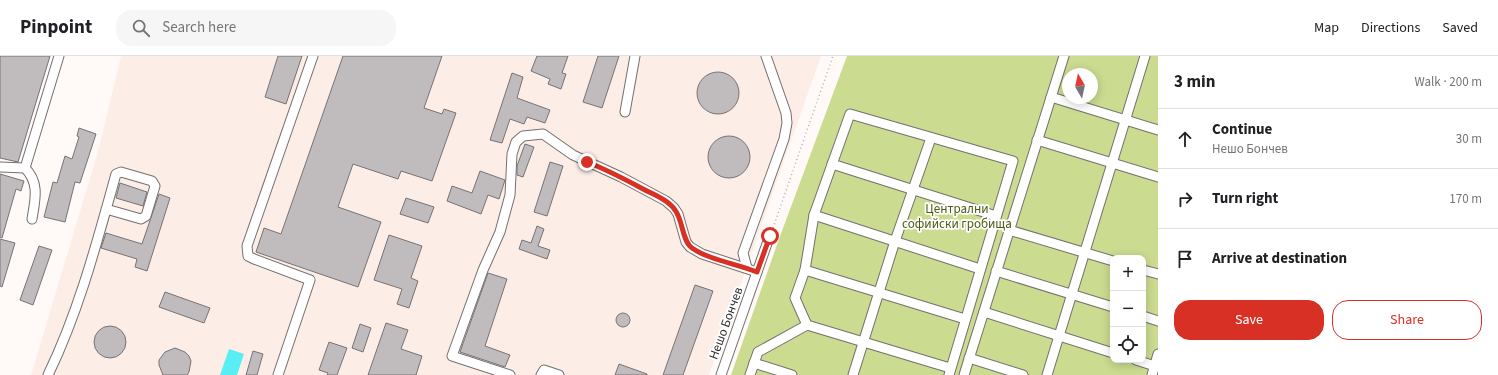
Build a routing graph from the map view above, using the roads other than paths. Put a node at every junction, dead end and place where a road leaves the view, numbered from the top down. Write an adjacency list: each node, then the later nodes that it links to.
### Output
1 (59, 56): 16 (street)
2 (312, 56): 53 (street)
3 (635, 56): 8 (street)
4 (766, 56): 28 (street)
5 (1064, 56): 7 (street)
6 (1145, 56): 9 (street)
7 (1050, 97): 9 (street); 12 (street)
8 (625, 112)
9 (1125, 120): 10 (street); 13 (street)
10 (1158, 130)
11 (931, 138): 14 (street); 18 (street); 21 (street)
12 (1037, 140): 13 (street); 23 (street)
13 (1112, 163): 17 (street); 26 (street)
14 (832, 164): 18 (street); 20 (street)
15 (0, 167): 16 (street)
16 (25, 168): 22 (street)
17 (1158, 177)
18 (913, 190): 21 (street); 25 (street)
19 (106, 209): 19 (street); 52 (street)
20 (814, 215): 25 (street); 30 (street)
21 (996, 216): 29 (street)
22 (32, 219)
23 (1009, 230): 26 (street); 31 (street)
24 (770, 236): 33 (street, Нешо Бончев)
25 (896, 241): 29 (street); 35 (street)
26 (1085, 252): 27 (street); 36 (street)
27 (1110, 260)
28 (747, 268): 33 (street); 54 (street)
29 (980, 268): 40 (street)
30 (805, 270): 35 (street); 42 (street)
31 (996, 271): 36 (street); 38 (street)
32 (1146, 271): 34 (street)
33 (757, 272): 57 (street, Нешо Бончев)
34 (1158, 274)
35 (878, 294): 40 (street); 44 (street)
36 (1072, 294): 37 (street); 43 (street)
37 (1110, 306)
38 (984, 312): 43 (street); 47 (street)
39 (1146, 317): 41 (street)
40 (965, 319): 51 (street)
41 (1158, 320)
42 (807, 325): 44 (street); 48 (street)
43 (1059, 336): 45 (street); 63 (street)
44 (863, 342): 51 (street); 60 (street)
45 (1110, 352)
46 (1158, 354): 50 (street)
47 (969, 358): 61 (street); 62 (street)
48 (754, 363): 58 (street); 59 (street)
49 (1146, 363): 50 (street)
50 (1156, 366): 64 (street)
51 (950, 372)
52 (48, 375)
53 (278, 375)
54 (510, 375)
55 (541, 375): 56 (street)
56 (559, 375)
57 (721, 375)
58 (750, 375)
59 (792, 375)
60 (853, 375)
61 (964, 375)
62 (1023, 375)
63 (1047, 375)
64 (1152, 375)

